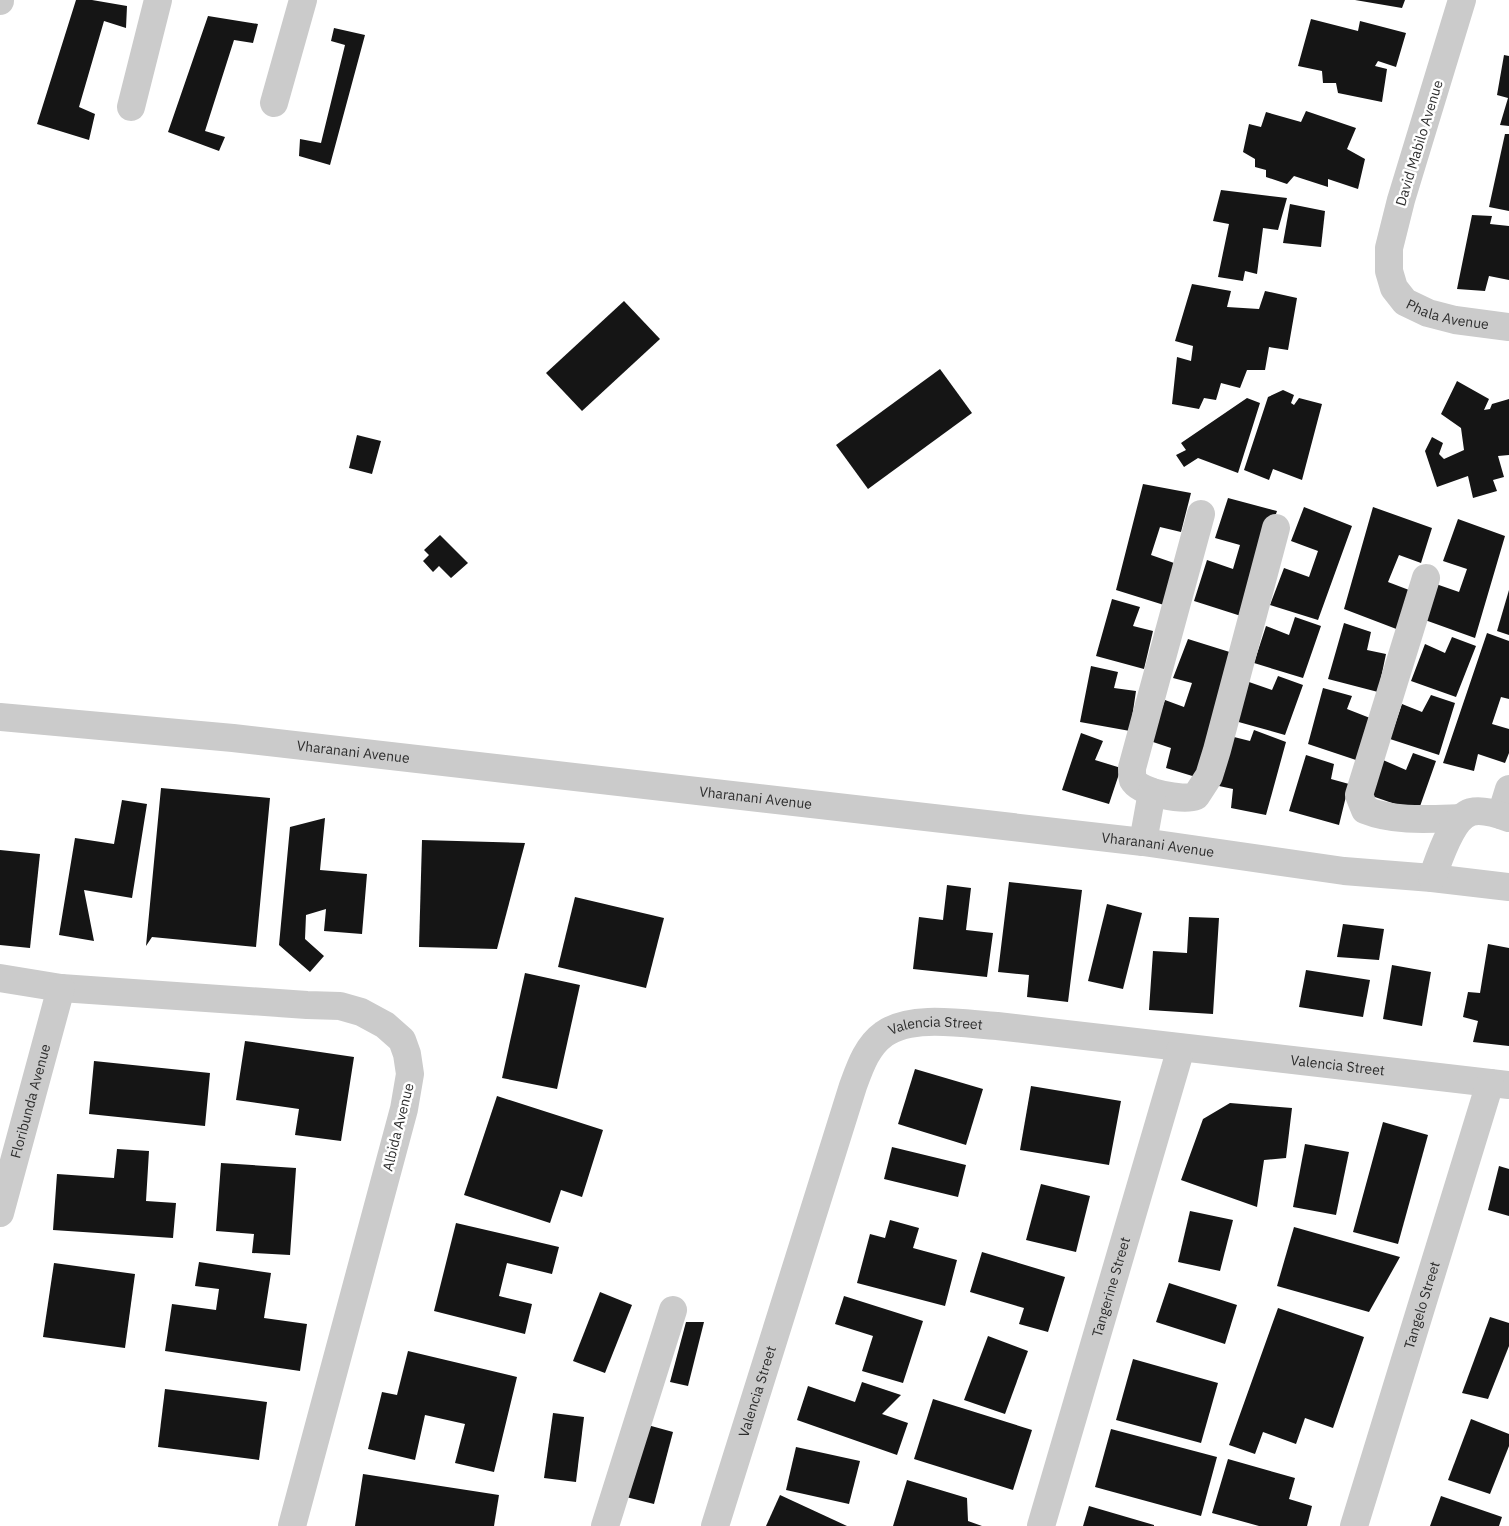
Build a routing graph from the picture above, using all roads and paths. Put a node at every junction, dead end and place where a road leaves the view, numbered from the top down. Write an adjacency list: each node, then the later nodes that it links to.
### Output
1 (158, 0): 5 (street)
2 (303, 0): 4 (street)
3 (1462, 0): 6 (street, David Mabilo Avenue)
4 (274, 103)
5 (131, 107)
6 (1394, 288): 7 (street, Phala Avenue)
7 (1509, 328)
8 (1201, 514): 13 (street)
9 (1276, 528): 13 (street)
10 (1426, 578): 15 (street)
11 (0, 718): 16 (street, Vharanani Avenue)
12 (1509, 789): 14 (street)
13 (1152, 792): 16 (street)
14 (1505, 816): 15 (street)
15 (1461, 818): 17 (street)
16 (1143, 842): 17 (street, Vharanani Avenue)
17 (1432, 878): 18 (street, Vharanani Avenue)
18 (1509, 887)
19 (0, 978): 20 (street, Albida Avenue)
20 (61, 988): 23 (street, Floribunda Avenue); 25 (street, Albida Avenue)
21 (1181, 1048): 22 (street, Valencia Street); 27 (street, Valencia Street); 28 (street, Tangerine Street)
22 (1499, 1084): 29 (street, Tangelo Street)
23 (0, 1213)
24 (673, 1310): 26 (street)
25 (292, 1526)
26 (606, 1526)
27 (715, 1526)
28 (1041, 1526)
29 (1354, 1526)

